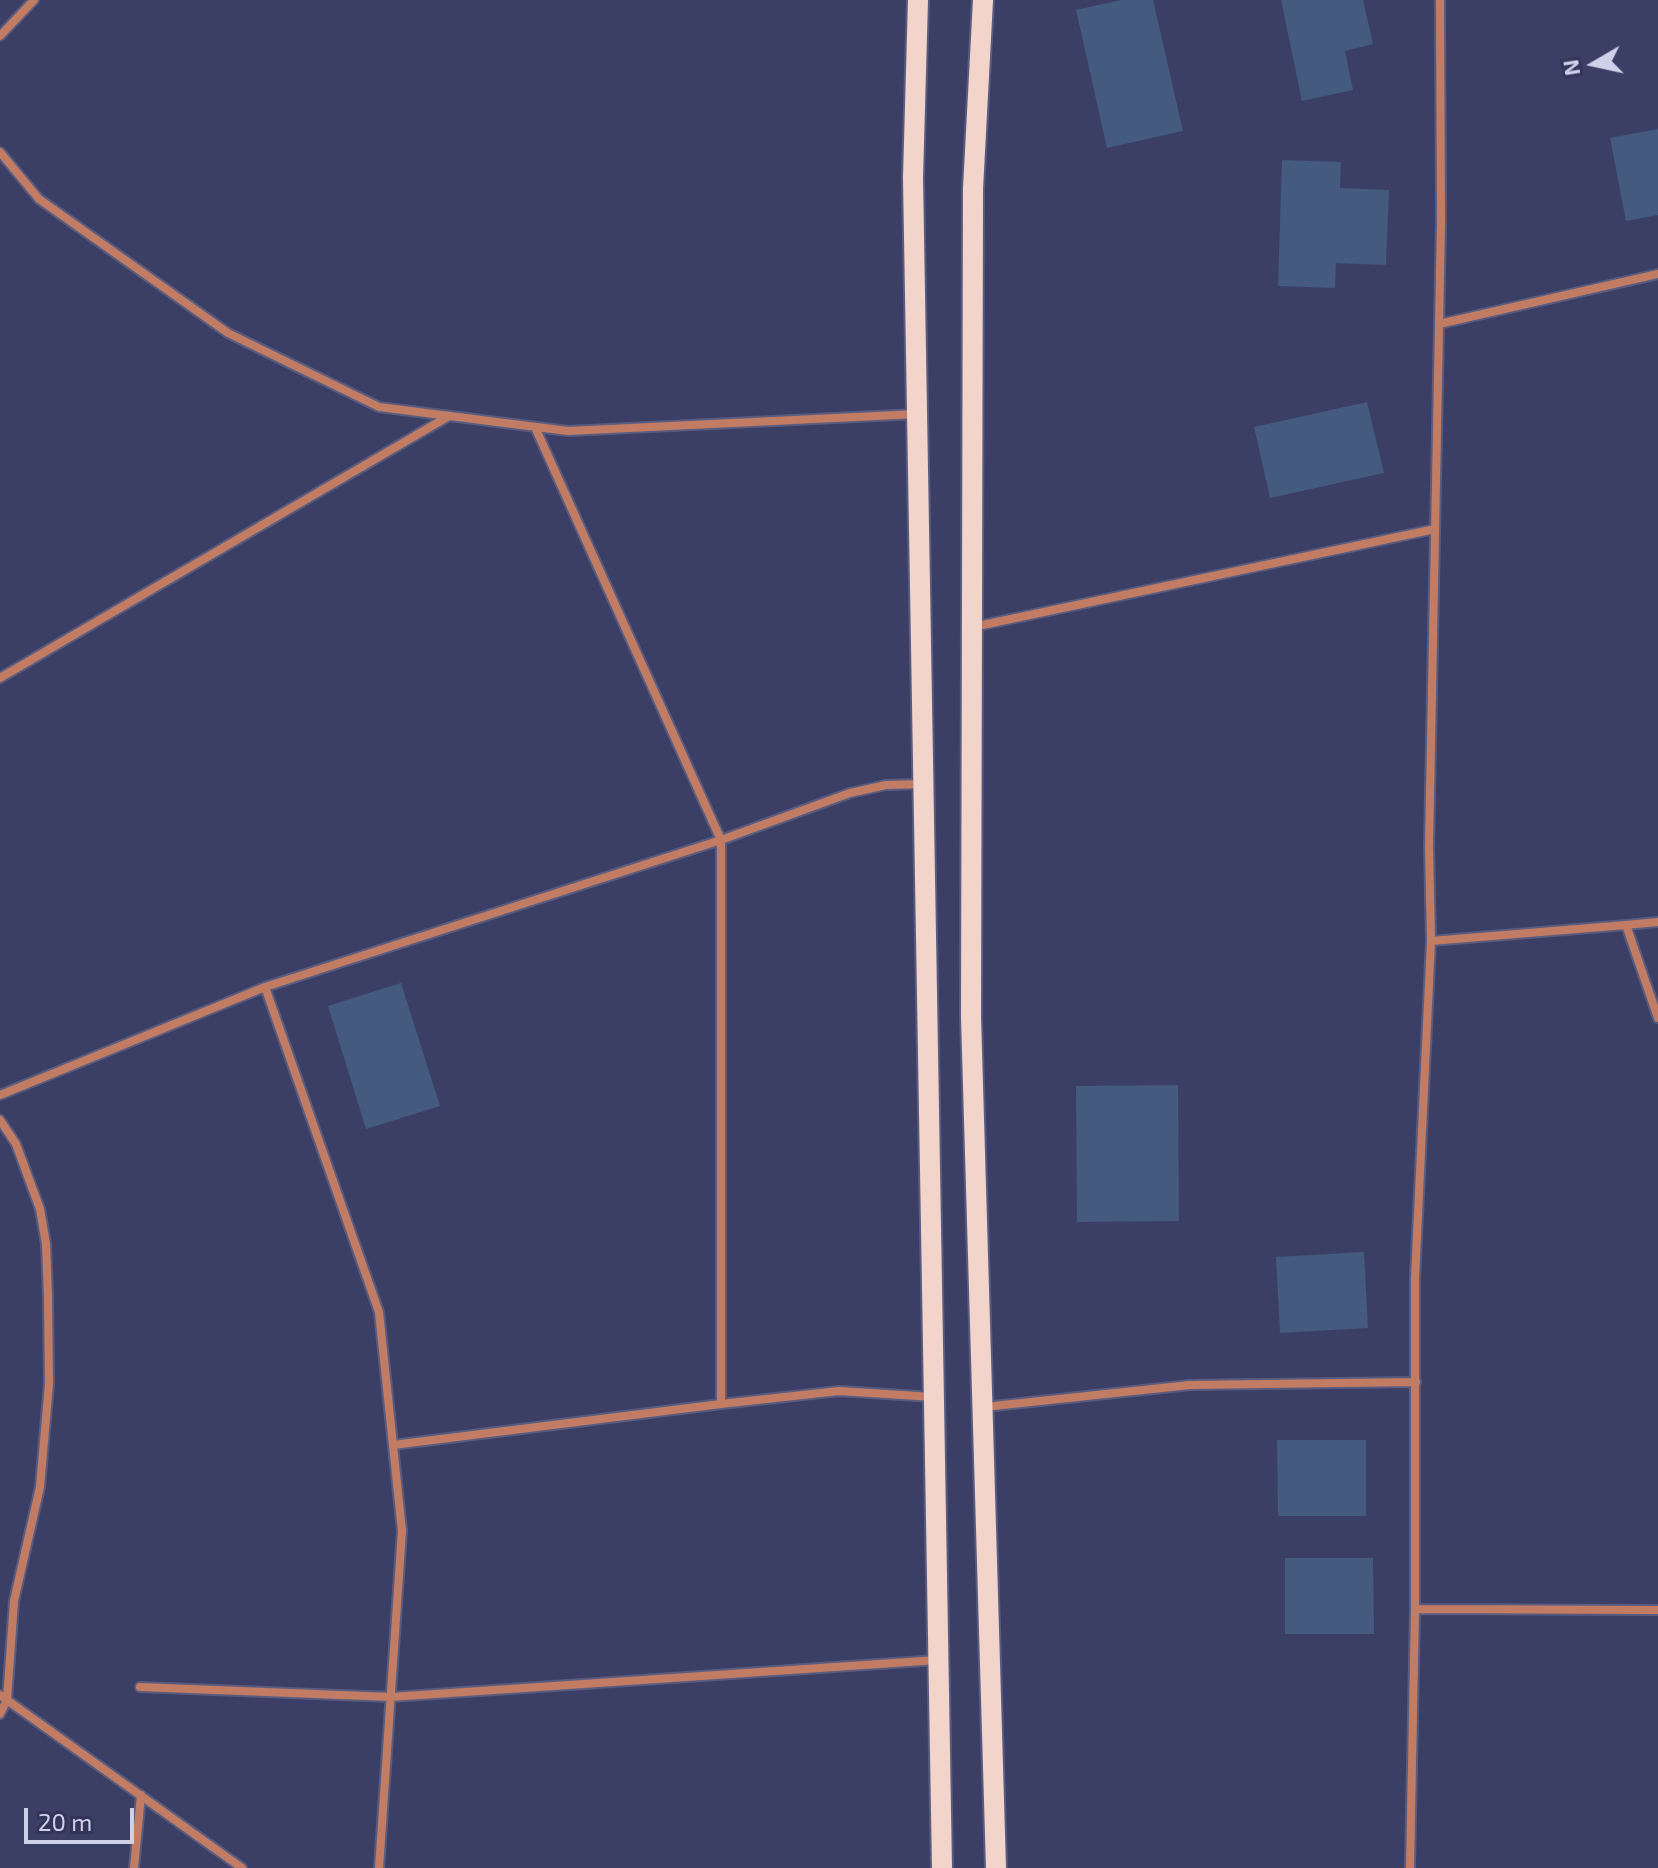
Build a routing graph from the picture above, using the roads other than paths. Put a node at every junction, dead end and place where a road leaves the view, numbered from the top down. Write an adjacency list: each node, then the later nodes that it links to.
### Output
1 (34, 0): 5 (street)
2 (918, 0): 9 (main road)
3 (983, 0): 13 (main road)
4 (1440, 0): 8 (street)
5 (0, 36)
6 (0, 152): 10 (street)
7 (1658, 274): 8 (street)
8 (1439, 324): 12 (street)
9 (917, 414): 11 (street); 15 (main road)
10 (449, 416): 11 (street); 14 (street)
11 (535, 427): 16 (street)
12 (1435, 529): 13 (street); 19 (street)
13 (972, 627): 27 (main road)
14 (0, 678)
15 (924, 784): 16 (street); 25 (main road)
16 (721, 840): 20 (street); 26 (street)
17 (1658, 922): 18 (street)
18 (1626, 925): 19 (street); 21 (street)
19 (1431, 941): 24 (street)
20 (265, 987): 22 (street); 28 (street)
21 (1658, 1018)
22 (0, 1095)
23 (0, 1120): 33 (street)
24 (1416, 1382): 27 (street); 29 (street)
25 (934, 1397): 26 (street); 31 (main road)
26 (721, 1404): 28 (street)
27 (983, 1407): 41 (main road)
28 (393, 1445): 34 (street)
29 (1415, 1609): 30 (street); 42 (street)
30 (1658, 1610)
31 (938, 1660): 34 (street); 40 (main road)
32 (140, 1687): 34 (street)
33 (4, 1697): 35 (street); 36 (street)
34 (391, 1697): 39 (street)
35 (0, 1714)
36 (141, 1795): 37 (street); 38 (street)
37 (134, 1868)
38 (242, 1868)
39 (379, 1868)
40 (942, 1868)
41 (996, 1868)
42 (1410, 1868)

